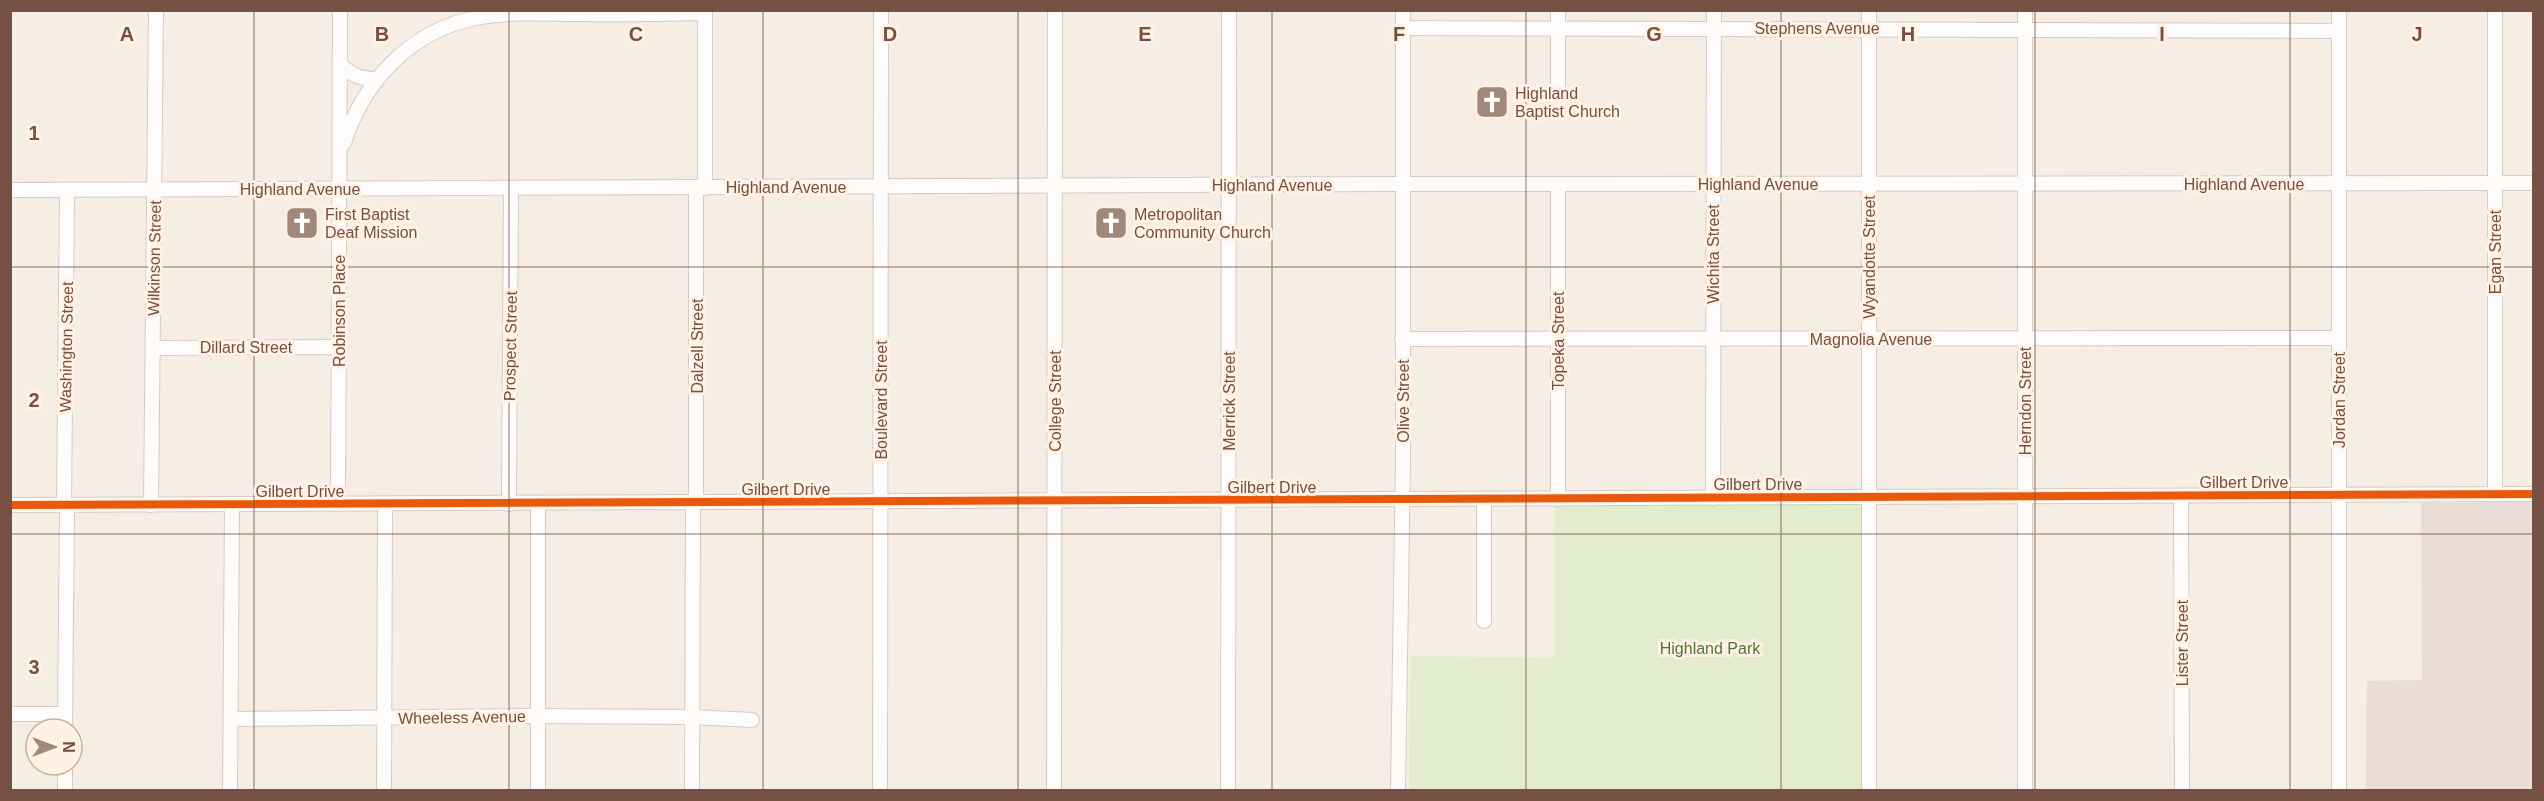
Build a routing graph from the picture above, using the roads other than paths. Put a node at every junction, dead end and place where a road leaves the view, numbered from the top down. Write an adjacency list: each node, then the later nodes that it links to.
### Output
1 (156, 10): 41 (street, Wilkinson Street)
2 (340, 10): 21 (street, Robinson Place)
3 (881, 10): 35 (street, Boulevard Street)
4 (1055, 10): 34 (street, College Street)
5 (1229, 10): 33 (street, Merrick Street)
6 (1403, 10): 15 (street, Olive Street)
7 (1558, 10): 16 (street)
8 (1714, 10): 17 (street, Wichita Street)
9 (1869, 10): 18 (street, Wyandotte Street)
10 (2025, 10): 19 (street, Herndon Street)
11 (2339, 10): 20 (street, Jordan Street)
12 (2495, 10): 25 (street, Egan Street)
13 (541, 12): 14 (street); 22 (street)
14 (705, 12): 37 (street, Dalzell Street)
15 (1403, 28): 16 (street, Stephens Avenue); 27 (street, Olive Street)
16 (1558, 28): 17 (street, Stephens Avenue); 23 (street)
17 (1714, 28): 18 (street, Stephens Avenue); 29 (street, Wichita Street)
18 (1869, 28): 19 (street, Stephens Avenue); 30 (street, Wyandotte Street)
19 (2025, 31): 20 (street, Stephens Avenue); 31 (street, Herndon Street)
20 (2339, 31): 32 (street, Jordan Street)
21 (340, 64): 22 (street); 24 (street, Robinson Place)
22 (376, 79): 24 (street)
23 (1558, 94)
24 (340, 156): 38 (street, Robinson Place)
25 (2495, 183): 26 (street, Highland Avenue); 32 (street, Highland Avenue); 50 (street, Egan Street)
26 (2534, 183)
27 (1402, 184): 28 (street, Highland Avenue); 33 (street, Highland Avenue); 43 (street, Olive Street)
28 (1558, 184): 29 (street, Highland Avenue); 47 (street, Topeka Street)
29 (1713, 184): 30 (street, Highland Avenue); 44 (street, Wichita Street)
30 (1869, 184): 31 (street, Highland Avenue); 45 (street, Wyandotte Street)
31 (2025, 184): 32 (street, Highland Avenue); 46 (street, Herndon Street)
32 (2339, 184): 42 (street, Jordan Street)
33 (1229, 185): 34 (street, Highland Avenue); 59 (street, Merrick Street)
34 (1054, 186): 35 (street, Highland Avenue); 61 (street, College Street)
35 (881, 187): 37 (street, Highland Avenue); 62 (street, Boulevard Street)
36 (511, 188): 37 (street, Highland Avenue); 38 (street, Highland Avenue); 66 (street, Prospect Street)
37 (701, 188): 63 (street, Dalzell Street)
38 (339, 189): 41 (street, Highland Avenue); 48 (street, Robinson Place)
39 (10, 190): 40 (street, Highland Avenue)
40 (67, 190): 41 (street, Highland Avenue); 69 (street, Washington Street)
41 (155, 190): 49 (street, Wilkinson Street)
42 (2339, 338): 46 (street, Magnolia Avenue); 52 (street, Jordan Street)
43 (1402, 339): 47 (street, Magnolia Avenue); 60 (street, Olive Street)
44 (1714, 339): 45 (street, Magnolia Avenue); 47 (street, Magnolia Avenue); 56 (street, Wichita Street)
45 (1869, 339): 46 (street, Magnolia Avenue); 54 (street, Wyandotte Street)
46 (2025, 339): 55 (street, Herndon Street)
47 (1558, 340): 58 (street, Topeka Street)
48 (339, 347): 49 (street, Dillard Street); 64 (street, Robinson Place)
49 (153, 348): 70 (street, Wilkinson Street)
50 (2495, 494): 51 (street, Gilbert Drive); 52 (street, Gilbert Drive)
51 (2534, 494)
52 (2338, 495): 53 (street, Gilbert Drive); 91 (street, Jordan Street)
53 (2181, 496): 55 (street, Gilbert Drive); 90 (street, Lister Street)
54 (1869, 497): 55 (street, Gilbert Drive); 56 (street, Gilbert Drive); 88 (street, Wyandotte Street)
55 (2024, 497): 89 (street, Herndon Street)
56 (1713, 498): 58 (street, Gilbert Drive)
57 (1484, 499): 58 (street, Gilbert Drive); 60 (street, Gilbert Drive); 72 (street)
58 (1558, 499)
59 (1229, 500): 60 (street, Gilbert Drive); 61 (street, Gilbert Drive); 86 (street, Merrick Street)
60 (1401, 500): 87 (street, Olive Street)
61 (1055, 501): 62 (street, Gilbert Drive); 85 (street, College Street)
62 (880, 502): 63 (street, Gilbert Drive); 84 (street, Boulevard Street)
63 (694, 503): 67 (street, Gilbert Drive); 76 (street, Dalzell Street)
64 (338, 504): 65 (street, Gilbert Drive); 71 (street, Gilbert Drive)
65 (386, 504): 66 (street, Gilbert Drive); 78 (street)
66 (509, 504): 67 (street, Gilbert Drive)
67 (538, 504): 75 (street)
68 (10, 505): 69 (street, Gilbert Drive)
69 (66, 505): 70 (street, Gilbert Drive); 74 (street, Washington Street)
70 (151, 505): 71 (street, Gilbert Drive)
71 (232, 505): 77 (street)
72 (1484, 621)
73 (10, 714): 74 (street)
74 (65, 714)
75 (538, 716): 76 (street, Wheeless Avenue); 78 (street, Wheeless Avenue); 82 (street)
76 (692, 717): 79 (street, Wheeless Avenue); 83 (street, Dalzell Street)
77 (231, 719): 78 (street, Wheeless Avenue); 80 (street)
78 (385, 719): 81 (street)
79 (752, 720)
80 (230, 790)
81 (384, 790)
82 (537, 790)
83 (692, 790)
84 (880, 790)
85 (1054, 790)
86 (1228, 790)
87 (1398, 790)
88 (1869, 790)
89 (2025, 790)
90 (2182, 790)
91 (2338, 790)

